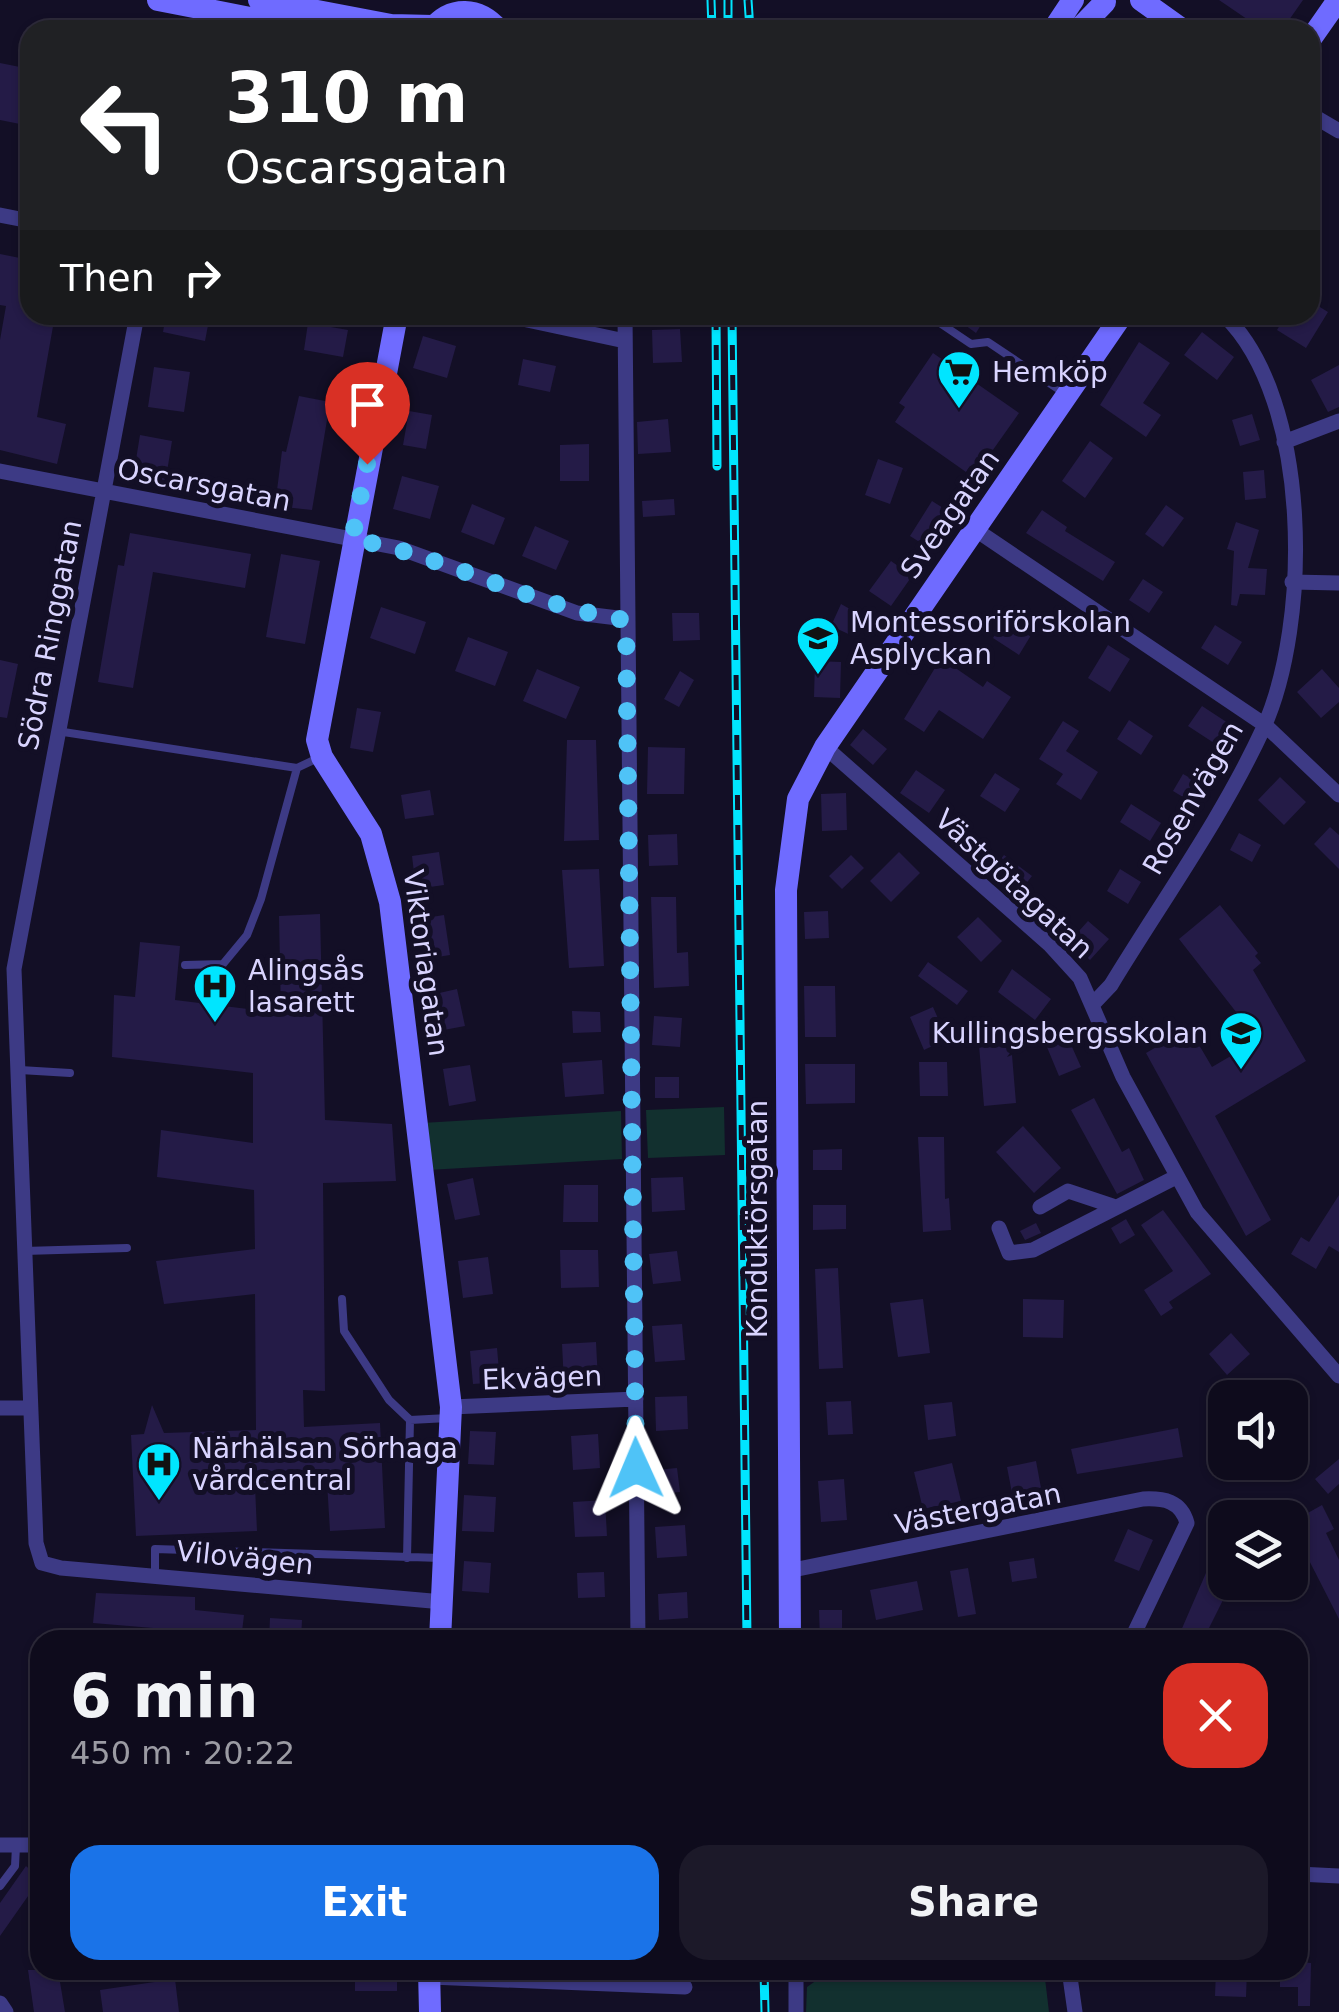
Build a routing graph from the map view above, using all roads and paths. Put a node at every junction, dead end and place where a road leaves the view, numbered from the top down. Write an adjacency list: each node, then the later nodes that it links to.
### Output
1 (158, 0): 8 (street)
2 (259, 0): 9 (street)
3 (1140, 0): 11 (street)
4 (1338, 0): 12 (street)
5 (1104, 1): 10 (street)
6 (455, 6): 7 (street)
7 (479, 6)
8 (258, 20)
9 (365, 20)
10 (1087, 20)
11 (1169, 20)
12 (1320, 26)
13 (135, 325): 25 (street, Södra Ringgatan)
14 (395, 325): 27 (street)
15 (552, 325): 20 (street)
16 (625, 325): 20 (street)
17 (943, 325): 21 (lane)
18 (1115, 325): 21 (street, Sveagatan)
19 (1234, 325): 23 (street, Rosenvägen)
20 (625, 340): 30 (street)
21 (1068, 395): 26 (street, Sveagatan)
22 (1339, 421): 23 (street)
23 (1284, 442): 28 (street, Rosenvägen)
24 (0, 472): 25 (street, Oscarsgatan)
25 (103, 492): 27 (street, Oscarsgatan); 32 (street, Södra Ringgatan)
26 (976, 530): 31 (street); 33 (street, Sveagatan)
27 (352, 539): 30 (street, Oscarsgatan); 34 (street)
28 (1292, 582): 29 (street); 31 (street, Rosenvägen)
29 (1339, 583)
30 (626, 620): 51 (street)
31 (1264, 725): 36 (street); 40 (street, Rosenvägen)
32 (57, 730): 35 (lane); 39 (street, Södra Ringgatan)
33 (825, 747): 37 (street, Sveagatan); 40 (street, Västgötagatan)
34 (322, 757): 35 (lane); 54 (street, Viktoriagatan)
35 (297, 768): 38 (lane)
36 (1339, 796)
37 (798, 799): 59 (street, Konduktörsgatan)
38 (185, 966)
39 (7, 969): 41 (street, Södra Ringgatan)
40 (1092, 1004): 43 (street, Västgötagatan)
41 (20, 1070): 42 (lane); 48 (street, Södra Ringgatan)
42 (70, 1073)
43 (1176, 1176): 45 (street); 50 (street, Västgötagatan)
44 (1040, 1207): 45 (street)
45 (1116, 1207): 46 (street)
46 (999, 1228)
47 (127, 1248): 48 (lane)
48 (24, 1251): 53 (street, Södra Ringgatan)
49 (342, 1299): 55 (lane)
50 (1339, 1376)
51 (636, 1399): 54 (street, Ekvägen); 63 (street)
52 (0, 1408): 53 (street)
53 (29, 1408): 58 (street, Södra Ringgatan)
54 (451, 1412): 55 (lane); 57 (street, Viktoriagatan)
55 (410, 1420): 56 (lane)
56 (407, 1558): 57 (lane); 60 (lane)
57 (446, 1558): 61 (street, Viktoriagatan)
58 (42, 1562): 60 (street, Vilovägen)
59 (788, 1572): 64 (street, Konduktörsgatan); 65 (street, Västergatan)
60 (155, 1574): 61 (street, Vilovägen)
61 (442, 1602): 62 (street, Viktoriagatan)
62 (441, 1630)
63 (638, 1630)
64 (790, 1630)
65 (1137, 1630)
66 (8, 1845): 69 (lane)
67 (1308, 1874): 68 (street)
68 (1339, 1876)
69 (0, 1886)
70 (430, 1980): 77 (street)
71 (547, 1980): 74 (street)
72 (796, 1980): 78 (street)
73 (1070, 1980): 79 (street)
74 (684, 1987)
75 (0, 2003): 76 (street)
76 (6, 2012)
77 (430, 2012)
78 (796, 2012)
79 (1075, 2012)

